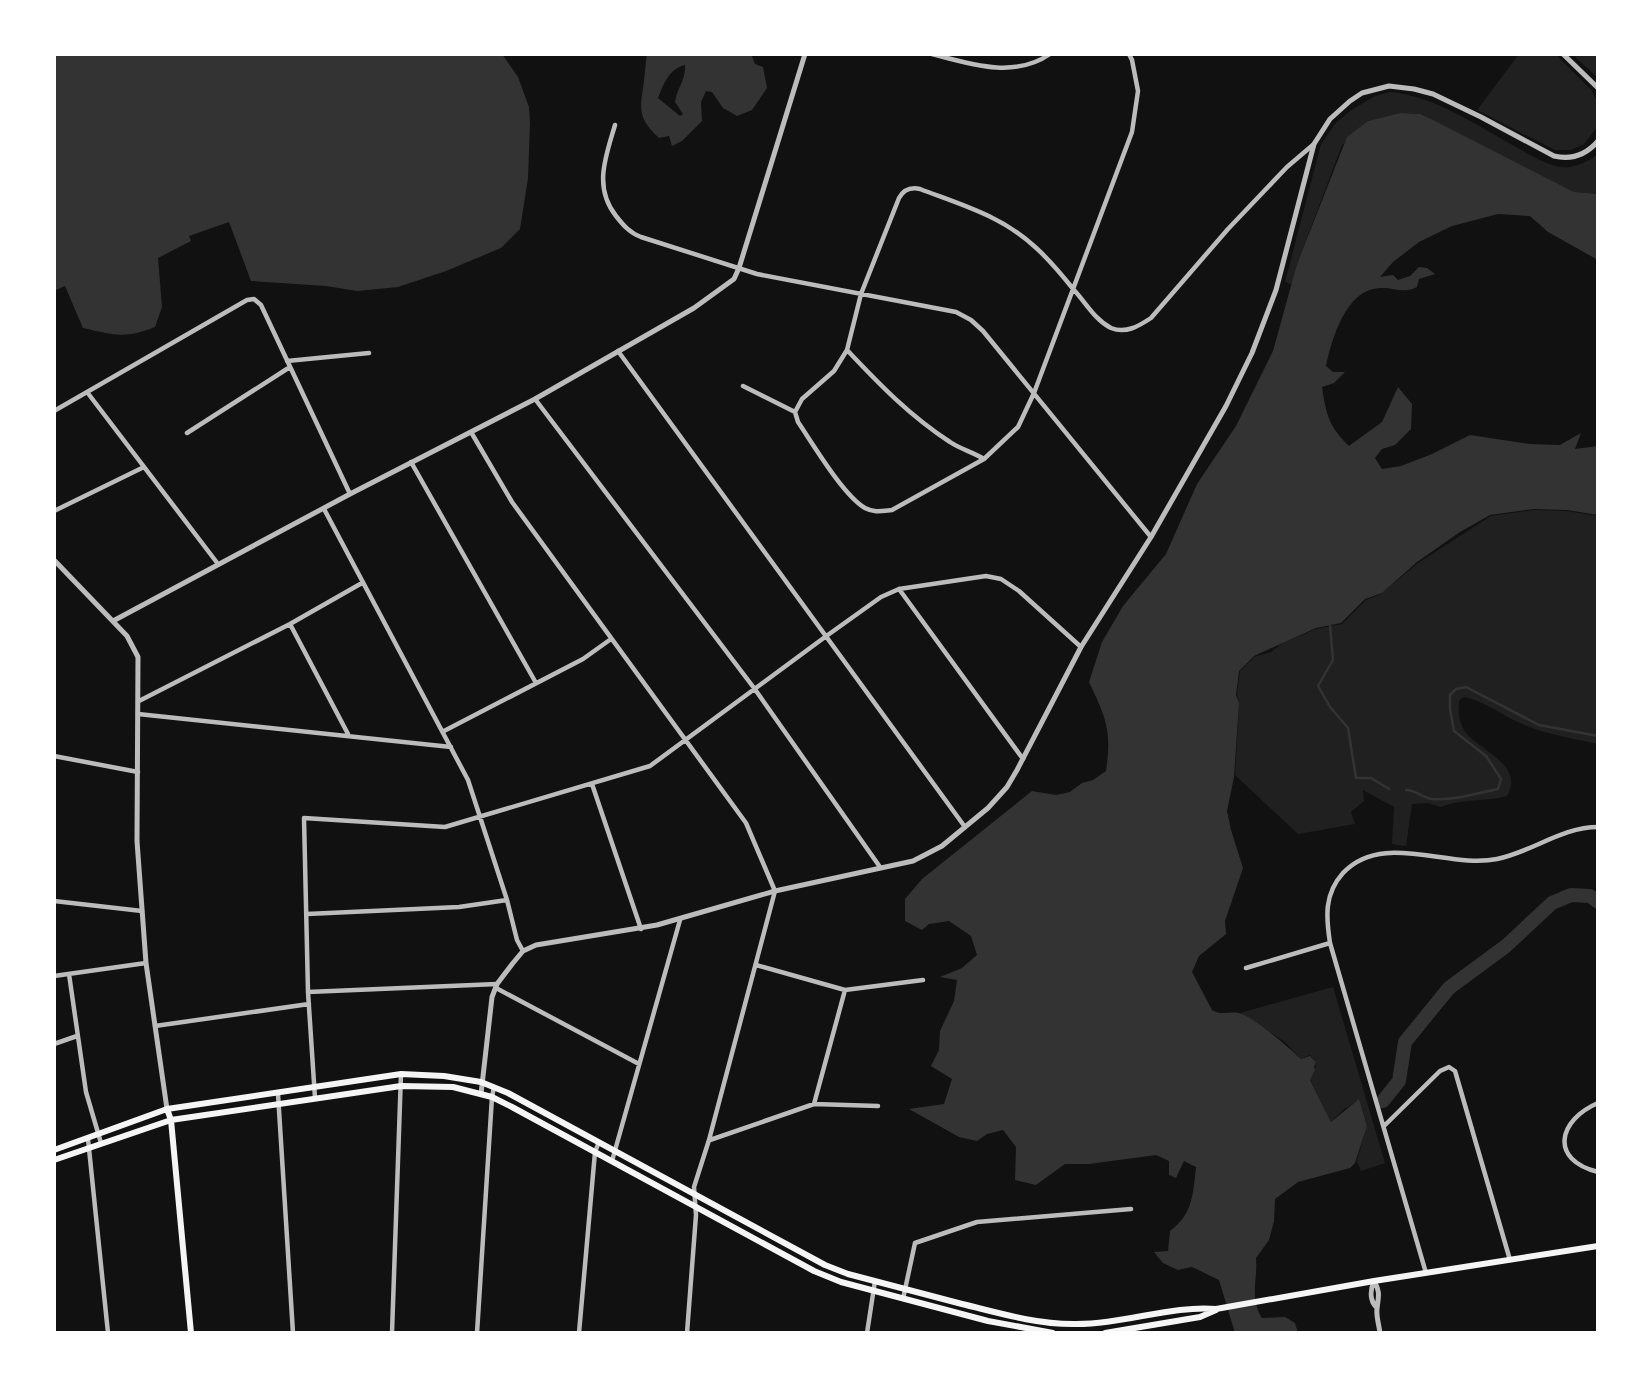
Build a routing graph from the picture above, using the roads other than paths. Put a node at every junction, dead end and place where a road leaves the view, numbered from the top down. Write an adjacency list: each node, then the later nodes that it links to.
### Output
1 (805, 54): 10 (street)
2 (932, 54): 3 (street)
3 (1050, 54)
4 (1129, 54): 11 (street)
5 (1563, 54): 6 (street)
6 (1598, 88)
7 (615, 125): 10 (street)
8 (1598, 141): 9 (street)
9 (1314, 144): 11 (street); 31 (street)
10 (739, 268): 12 (street); 14 (street)
11 (1073, 288): 12 (street); 19 (street)
12 (861, 294): 13 (street); 19 (street)
13 (847, 350): 22 (street); 25 (street)
14 (618, 352): 20 (street); 38 (street)
15 (369, 353): 16 (street)
16 (288, 364): 18 (street); 24 (street); 28 (street)
17 (743, 386): 22 (street)
18 (87, 392): 21 (street); 27 (street)
19 (1034, 393): 25 (street); 31 (street)
20 (535, 400): 23 (street); 42 (street)
21 (54, 411)
22 (794, 412): 25 (street)
23 (471, 432): 26 (street); 39 (street)
24 (187, 433)
25 (984, 459)
26 (411, 462): 28 (street); 41 (street)
27 (144, 467): 30 (street); 33 (street)
28 (350, 494): 29 (street)
29 (324, 509): 33 (street); 34 (street)
30 (54, 511)
31 (1152, 537): 40 (street)
32 (54, 560): 36 (street)
33 (218, 564): 36 (street)
34 (362, 583): 37 (street); 45 (street)
35 (899, 589): 38 (street); 40 (street); 50 (street)
36 (113, 621): 43 (street)
37 (290, 624): 43 (street); 46 (street)
38 (825, 636): 42 (street); 54 (street)
39 (611, 639): 41 (street); 47 (street)
40 (1081, 647): 50 (street)
41 (536, 683): 45 (street)
42 (754, 688): 47 (street); 56 (street)
43 (139, 701): 44 (street)
44 (138, 714): 46 (street); 51 (street)
45 (444, 732): 48 (street)
46 (348, 734): 48 (street)
47 (684, 739): 52 (street); 57 (street)
48 (451, 747): 53 (street)
49 (54, 756): 51 (street)
50 (1023, 759): 54 (street)
51 (138, 772): 60 (street)
52 (592, 784): 53 (street); 63 (street)
53 (480, 817): 58 (street); 61 (street)
54 (965, 827): 56 (street)
55 (1598, 827): 64 (street)
56 (880, 867): 57 (street)
57 (775, 891): 62 (street); 67 (street)
58 (507, 900): 61 (street); 65 (street)
59 (54, 901): 60 (street)
60 (142, 911): 66 (street)
61 (307, 914): 74 (street)
62 (680, 920): 63 (street); 79 (street)
63 (641, 929): 65 (street)
64 (1330, 943): 68 (street); 95 (street)
65 (523, 951): 72 (street)
66 (146, 963): 69 (street); 76 (street)
67 (756, 965): 73 (street); 98 (street)
68 (1246, 968)
69 (69, 974): 70 (street); 77 (street)
70 (54, 975)
71 (923, 980): 73 (street)
72 (496, 986): 74 (street); 79 (street); 81 (street)
73 (845, 990): 91 (street)
74 (308, 992): 75 (street)
75 (309, 1004): 76 (street); 84 (street)
76 (155, 1026): 93 (street)
77 (77, 1036): 78 (street); 96 (street)
78 (54, 1044)
79 (639, 1064): 103 (street)
80 (401, 1074): 81 (main road); 82 (street); 84 (main road)
81 (481, 1082): 83 (main road); 86 (street)
82 (401, 1086): 86 (main road); 88 (main road); 132 (street)
83 (494, 1087): 87 (street); 99 (main road)
84 (314, 1088): 85 (main road); 88 (street)
85 (278, 1094): 90 (street); 93 (main road)
86 (481, 1094): 87 (main road)
87 (492, 1097): 104 (main road); 133 (street)
88 (315, 1098): 90 (main road)
89 (1598, 1102): 107 (street)
90 (279, 1104): 94 (main road); 131 (street)
91 (814, 1104): 92 (street); 98 (street)
92 (878, 1106)
93 (167, 1109): 94 (main road); 96 (main road)
94 (171, 1120): 100 (main road); 130 (main road)
95 (1383, 1127): 115 (street); 117 (street)
96 (99, 1135): 97 (main road); 100 (street)
97 (88, 1139): 101 (street); 102 (main road)
98 (709, 1140): 108 (street)
99 (599, 1142): 103 (main road); 104 (street)
100 (102, 1143): 101 (main road)
101 (90, 1147): 105 (main road); 129 (street)
102 (54, 1150)
103 (614, 1151): 106 (street); 108 (main road)
104 (595, 1152): 106 (main road); 134 (street)
105 (54, 1160)
106 (612, 1161): 109 (main road)
107 (1598, 1172)
108 (694, 1195): 109 (street); 111 (main road)
109 (695, 1206): 112 (main road); 135 (street)
110 (1130, 1209): 120 (street)
111 (747, 1223): 112 (main road); 114 (main road)
112 (742, 1232): 116 (main road)
113 (1598, 1246): 115 (main road)
114 (809, 1257): 116 (main road); 118 (main road)
115 (1510, 1260): 117 (main road)
116 (805, 1266): 121 (main road)
117 (1426, 1273): 119 (main road)
118 (875, 1281): 120 (main road); 121 (street)
119 (1374, 1281): 124 (main road); 140 (street)
120 (904, 1288): 122 (street); 123 (main road)
121 (873, 1291): 122 (main road); 136 (street)
122 (903, 1299): 126 (main road)
123 (973, 1307): 125 (main road); 126 (main road)
124 (1219, 1309): 128 (main road); 139 (main road)
125 (989, 1311): 127 (main road); 128 (main road)
126 (970, 1317): 127 (main road)
127 (988, 1321): 137 (main road)
128 (1072, 1325): 138 (main road)
129 (108, 1333)
130 (191, 1333)
131 (293, 1333)
132 (392, 1333)
133 (477, 1333)
134 (579, 1333)
135 (687, 1333)
136 (867, 1333)
137 (1052, 1333)
138 (1071, 1333)
139 (1105, 1333)
140 (1380, 1333)

